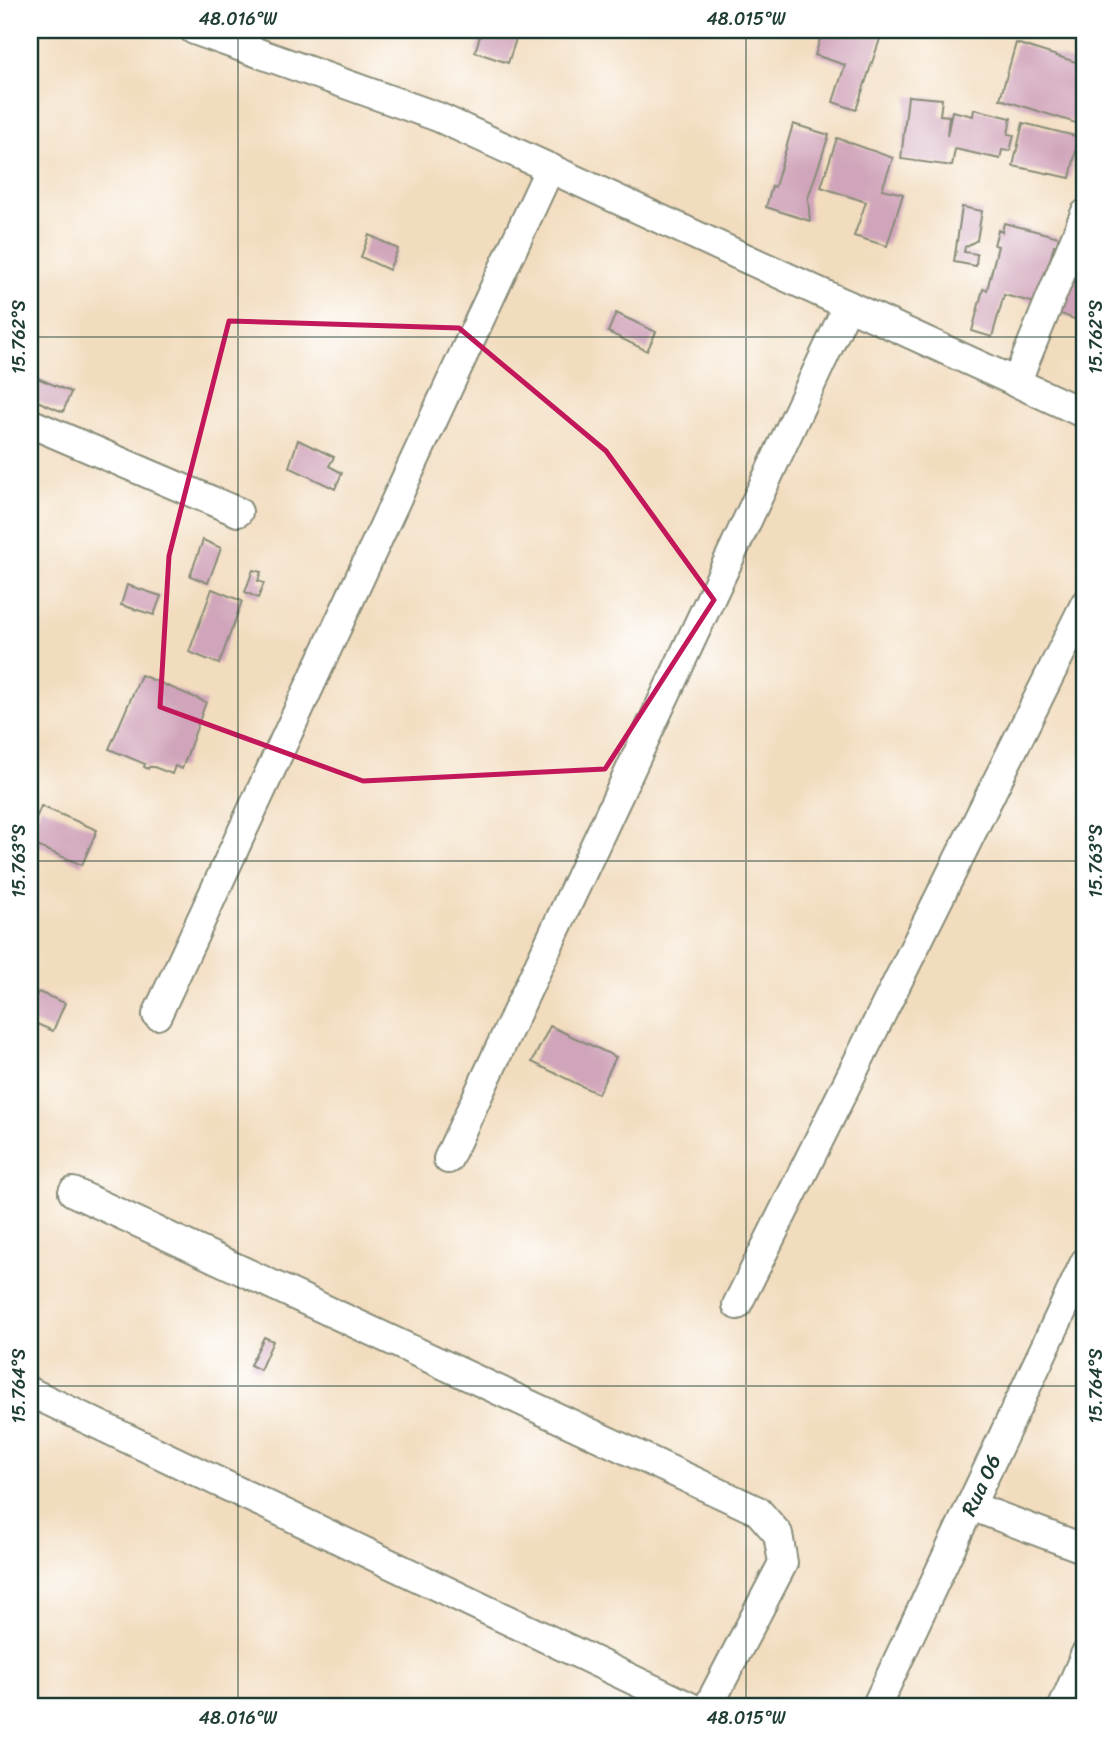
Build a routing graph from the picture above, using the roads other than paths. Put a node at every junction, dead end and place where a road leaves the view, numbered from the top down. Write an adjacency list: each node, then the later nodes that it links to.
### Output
1 (194, 30): 2 (street)
2 (550, 167): 4 (street); 10 (street)
3 (1085, 214): 5 (street)
4 (848, 305): 5 (street); 11 (street)
5 (1017, 383): 6 (street)
6 (1085, 414)
7 (30, 423): 8 (street)
8 (238, 512)
9 (1085, 604): 14 (street)
10 (157, 1015)
11 (448, 1159)
12 (73, 1192): 20 (street)
13 (1085, 1262): 16 (street, Rua 06)
14 (737, 1305)
15 (30, 1392): 19 (street)
16 (971, 1506): 17 (street); 21 (street, Rua 06)
17 (1085, 1549)
18 (1085, 1656): 22 (street)
19 (690, 1707)
20 (708, 1707)
21 (876, 1707)
22 (1063, 1707)

